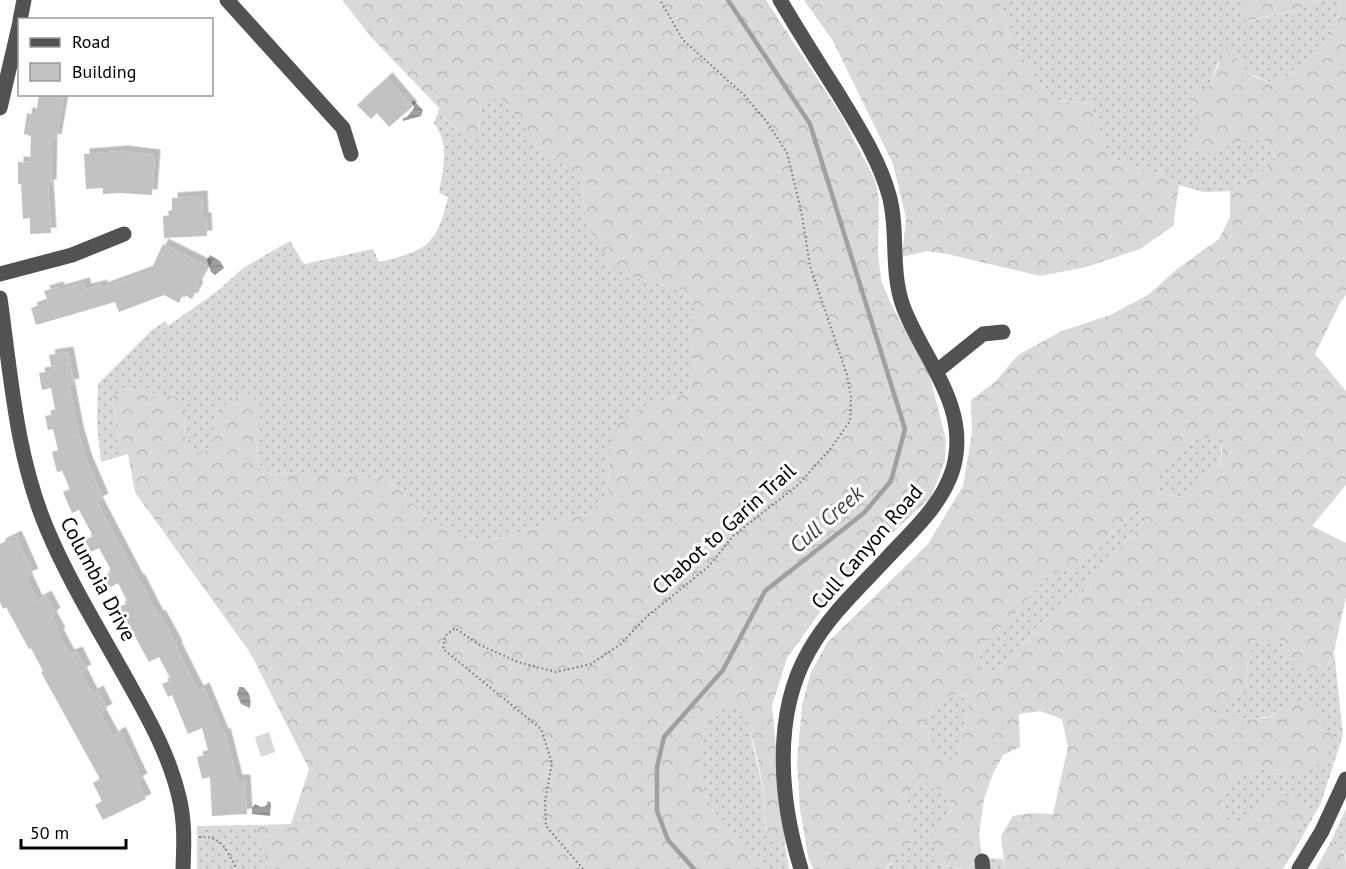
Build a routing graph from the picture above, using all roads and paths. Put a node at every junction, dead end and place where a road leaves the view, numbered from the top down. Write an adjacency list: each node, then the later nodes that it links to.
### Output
1 (24, 0): 5 (street)
2 (227, 0): 8 (street)
3 (660, 0): 18 (path, Chabot to Garin Trail)
4 (780, 0): 13 (street, Cull Canyon Road)
5 (21, 18)
6 (18, 30): 7 (street)
7 (0, 108)
8 (351, 154)
9 (124, 234): 10 (street)
10 (0, 274)
11 (0, 298): 15 (street, Columbia Drive)
12 (1003, 332): 13 (street)
13 (937, 371): 19 (street, Cull Canyon Road)
14 (1346, 779): 20 (street)
15 (184, 838): 16 (street, Columbia Drive); 17 (path)
16 (183, 869)
17 (237, 869)
18 (583, 869)
19 (801, 869)
20 (1299, 869)

